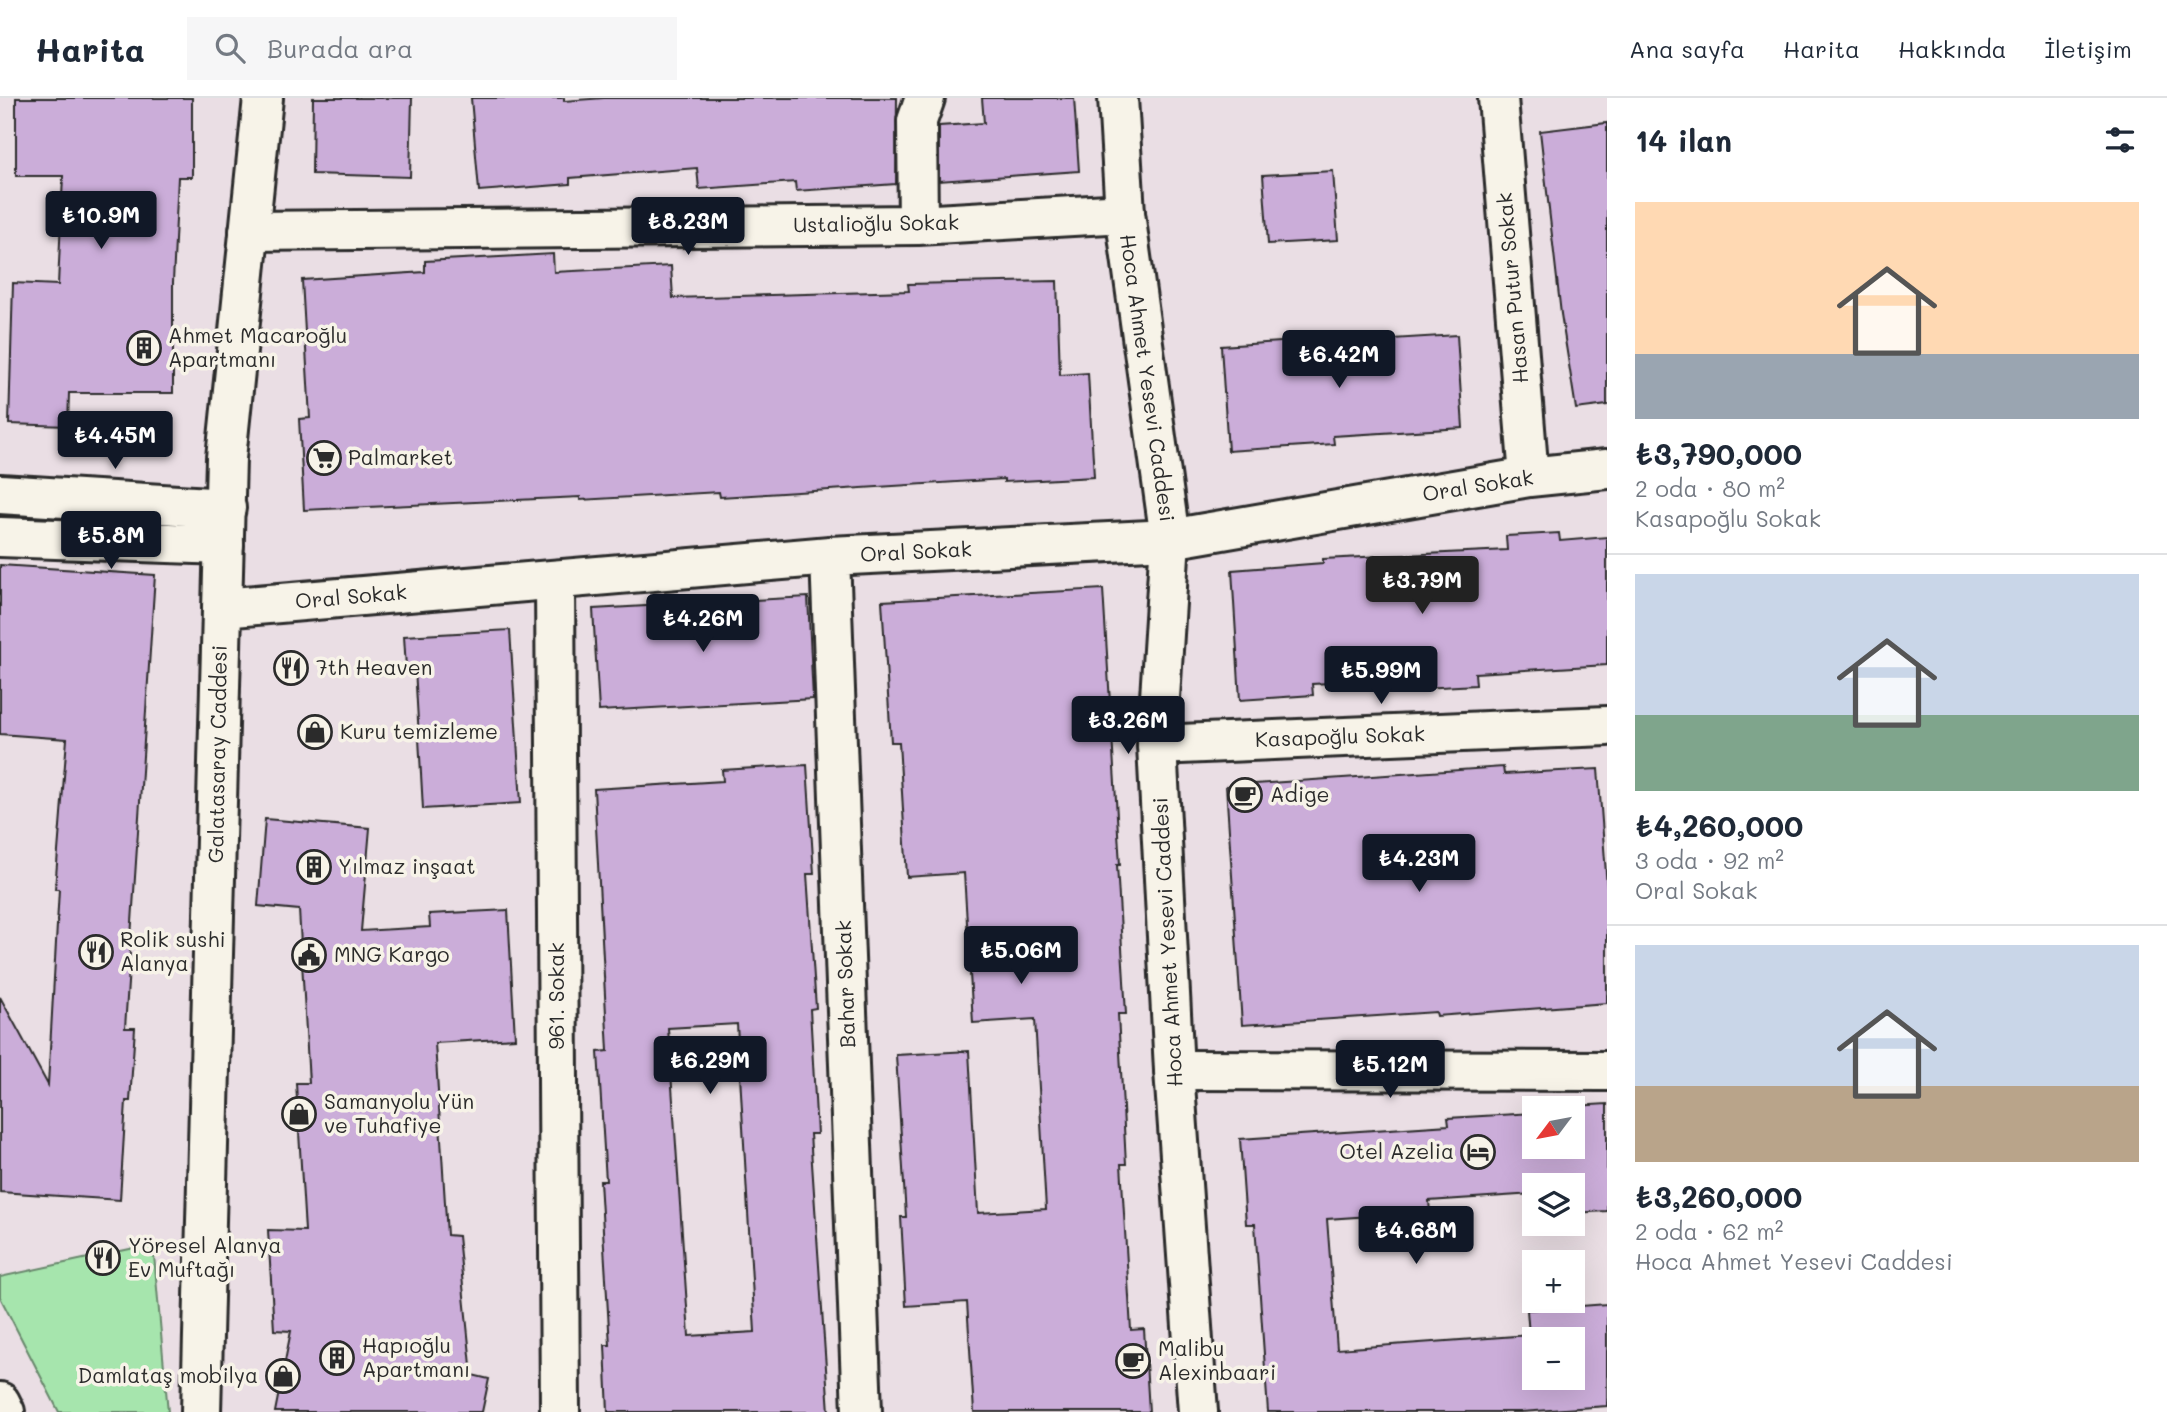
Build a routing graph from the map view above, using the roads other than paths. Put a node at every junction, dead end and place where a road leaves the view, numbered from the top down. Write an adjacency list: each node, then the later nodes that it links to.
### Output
1 (263, 98): 7 (street, Galatasaray Caddesi)
2 (925, 98): 6 (street)
3 (1118, 98): 5 (street, Hoca Ahmet Yesevi Caddesi)
4 (1498, 98): 9 (street, Hasan Putur Sokak)
5 (1125, 213): 6 (street, Ustalioğlu Sokak); 13 (street, Hoca Ahmet Yesevi Caddesi)
6 (918, 225): 7 (street, Ustalioğlu Sokak)
7 (249, 232): 11 (street, Galatasaray Caddesi)
8 (1607, 469): 9 (street, Oral Sokak)
9 (1529, 477): 13 (street, Oral Sokak)
10 (0, 494): 11 (street)
11 (226, 508): 14 (street, Galatasaray Caddesi)
12 (0, 537): 14 (street)
13 (1170, 539): 15 (street, Oral Sokak); 19 (street, Hoca Ahmet Yesevi Caddesi)
14 (224, 545): 17 (street, Galatasaray Caddesi)
15 (830, 556): 16 (street, Oral Sokak); 26 (street, Bahar Sokak)
16 (555, 581): 17 (street, Oral Sokak); 25 (street, 961. Sokak)
17 (222, 608): 24 (street, Galatasaray Caddesi)
18 (1607, 726): 19 (street, Kasapoğlu Sokak)
19 (1157, 745): 20 (street, Hoca Ahmet Yesevi Caddesi)
20 (1174, 1070): 21 (street); 27 (street, Hoca Ahmet Yesevi Caddesi)
21 (1607, 1070)
22 (0, 1402): 23 (street)
23 (5, 1412)
24 (201, 1412)
25 (560, 1412)
26 (862, 1412)
27 (1198, 1412)

